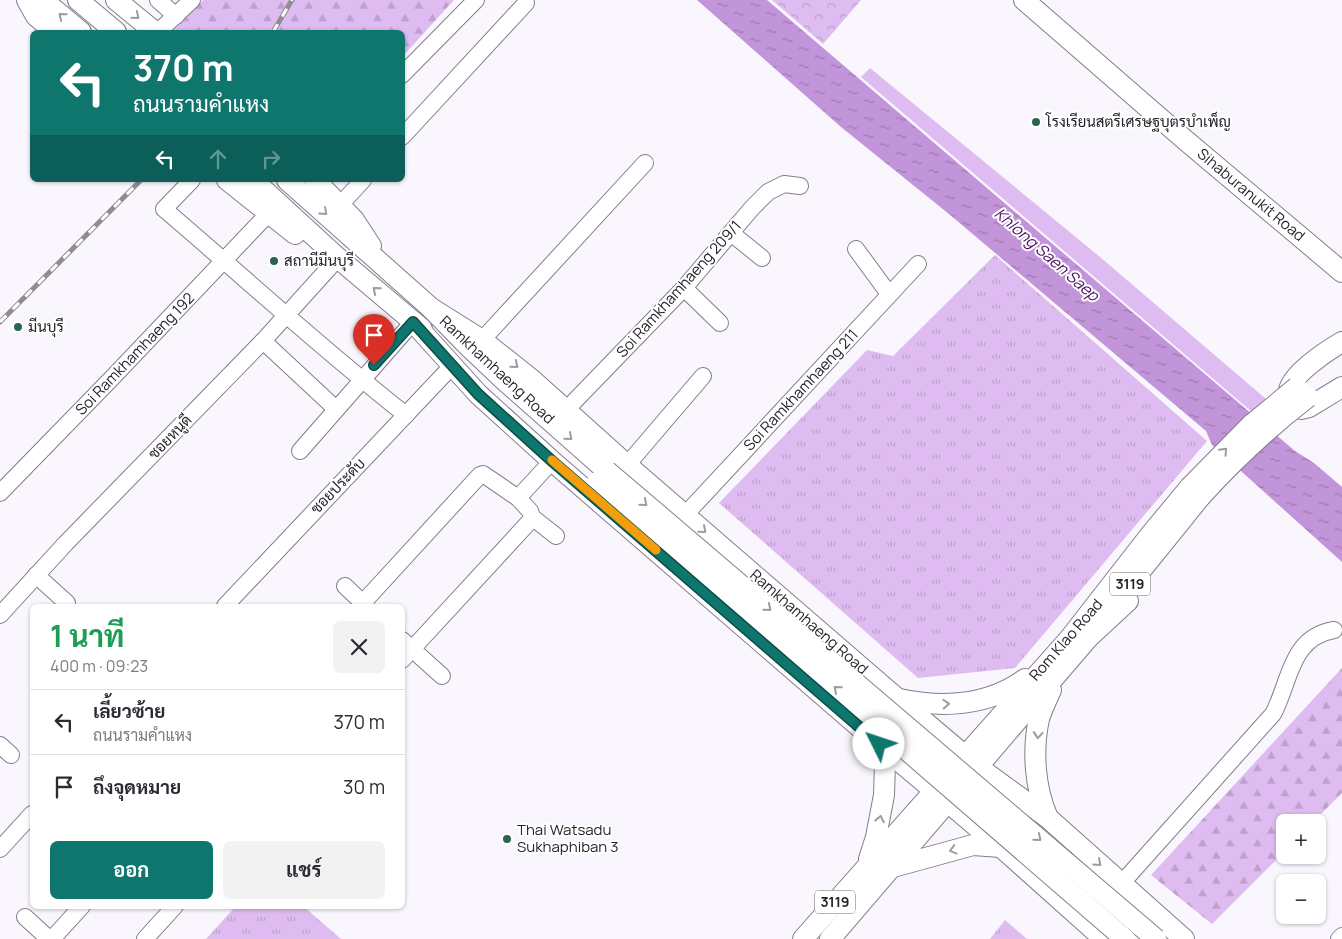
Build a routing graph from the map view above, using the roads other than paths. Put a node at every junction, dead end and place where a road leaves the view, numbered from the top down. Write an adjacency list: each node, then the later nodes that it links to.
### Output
1 (27, 0): 11 (main road)
2 (43, 0): 12 (main road, one-way to 2)
3 (78, 0): 13 (main road)
4 (116, 0): 14 (main road, one-way to 14)
5 (158, 0): 10 (street)
6 (192, 0): 10 (street)
7 (476, 0): 16 (street)
8 (1024, 0): 35 (main road, Sihaburanukit Road)
9 (526, 3): 17 (street)
10 (176, 16): 15 (street)
11 (53, 30)
12 (79, 30)
13 (114, 30)
14 (154, 30)
15 (159, 30)
16 (405, 72)
17 (405, 134)
18 (645, 162): 42 (street)
19 (190, 182): 32 (street)
20 (229, 182): 27 (main road)
21 (255, 182): 30 (main road, Ramkhamhaeng Road)
22 (289, 182): 33 (main road, Ramkhamhaeng Road, one-way to 33)
23 (317, 182): 26 (main road)
24 (361, 182): 26 (street)
25 (800, 186): 28 (street, Soi Ramkhamhaeng 209/1)
26 (341, 204): 33 (main road)
27 (268, 214): 30 (main road); 32 (street, Soi Ramkhamhaeng 192)
28 (731, 234): 31 (street); 36 (street, Soi Ramkhamhaeng 209/1)
29 (856, 249): 37 (street)
30 (338, 258): 39 (street, ซอยหนูดี); 40 (main road, Ramkhamhaeng Road, one-way to 30)
31 (762, 258)
32 (224, 260): 39 (street); 59 (street, Soi Ramkhamhaeng 192)
33 (379, 261): 38 (main road, Ramkhamhaeng Road)
34 (918, 264): 37 (street, Soi Ramkhamhaeng 211)
35 (1342, 272)
36 (684, 288): 41 (street); 53 (street, Soi Ramkhamhaeng 209/1)
37 (888, 294): 62 (street, Soi Ramkhamhaeng 211)
38 (431, 308): 42 (main road, Ramkhamhaeng Road); 58 (main road, Ramkhamhaeng Road, one-way to 58)
39 (286, 316): 43 (street, ซอยหนูดี); 49 (street)
40 (413, 322): 46 (main road, Ramkhamhaeng Road); 49 (street); 58 (main road, Ramkhamhaeng Road)
41 (720, 323)
42 (482, 340): 53 (main road, Ramkhamhaeng Road, one-way to 53)
43 (263, 341): 52 (street); 64 (street, ซอยหนูดี)
44 (1342, 342): 50 (main road)
45 (1342, 356): 51 (main road, Rom Klao Road / 3119)
46 (452, 366): 54 (street, ซอยประดับ); 56 (main road, Ramkhamhaeng Road)
47 (1342, 374): 51 (main road, Rom Klao Road / 3119)
48 (703, 376): 57 (street)
49 (361, 380): 52 (street); 54 (street)
50 (1342, 387)
51 (1302, 392): 72 (main road, Rom Klao Road / 3119, bridge)
52 (336, 409): 55 (street)
53 (566, 410): 57 (main road, Ramkhamhaeng Road)
54 (406, 414): 67 (street, ซอยประดับ)
55 (300, 450)
56 (552, 461): 60 (street); 77 (main road, Ramkhamhaeng Road)
57 (628, 465): 62 (main road, Ramkhamhaeng Road)
58 (602, 476): 99 (main road, Ramkhamhaeng Road, one-way to 58, bridge); 100 (main road, Ramkhamhaeng Road, one-way to 100, bridge)
59 (0, 492)
60 (518, 498): 61 (street); 69 (street)
61 (532, 516): 63 (street); 73 (street)
62 (685, 516): 76 (main road, Ramkhamhaeng Road, one-way to 76)
63 (556, 536)
64 (36, 575): 66 (street); 70 (street, ซอยหนูดี)
65 (345, 586): 68 (street)
66 (67, 603)
67 (227, 604)
68 (362, 604)
69 (364, 604)
70 (0, 615)
71 (1334, 630): 89 (street)
72 (1085, 631): 72 (main road); 74 (main road, Rom Klao Road / 3119)
73 (406, 649): 75 (street)
74 (1053, 667): 76 (main road, one-way to 74); 79 (main road, Rom Klao Road / 3119); 82 (main road, one-way to 82)
75 (442, 676)
76 (891, 693): 77 (main road); 79 (main road, Ramkhamhaeng Road)
77 (852, 721): 78 (main road, Ramkhamhaeng Road)
78 (879, 744): 80 (main road, Ramkhamhaeng Road); 86 (main road, one-way to 78)
79 (972, 761): 80 (main road, Rom Klao Road / 3119); 82 (main road, Ramkhamhaeng Road)
80 (941, 797): 84 (main road, Ramkhamhaeng Road); 86 (main road, Rom Klao Road / 3119); 88 (main road, Rom Klao Road / 3119)
81 (30, 816): 85 (street)
82 (1048, 818): 83 (main road, Ramkhamhaeng Road)
83 (1065, 834): 87 (main road); 89 (main road, Ramkhamhaeng Road, one-way to 89)
84 (1001, 847): 87 (main road, Ramkhamhaeng Road); 88 (main road, one-way to 88)
85 (0, 849)
86 (867, 866): 96 (main road, Rom Klao Road / 3119)
87 (1023, 866): 98 (main road, Ramkhamhaeng Road)
88 (892, 867): 97 (main road, Rom Klao Road / 3119)
89 (1121, 884): 101 (main road, Ramkhamhaeng Road)
90 (79, 909): 94 (street)
91 (172, 909): 95 (street)
92 (25, 917): 94 (street)
93 (1342, 936): 102 (street)
94 (51, 939)
95 (145, 939)
96 (803, 939)
97 (830, 939)
98 (1104, 939)
99 (1125, 939)
100 (1156, 939)
101 (1184, 939)
102 (1339, 939)

